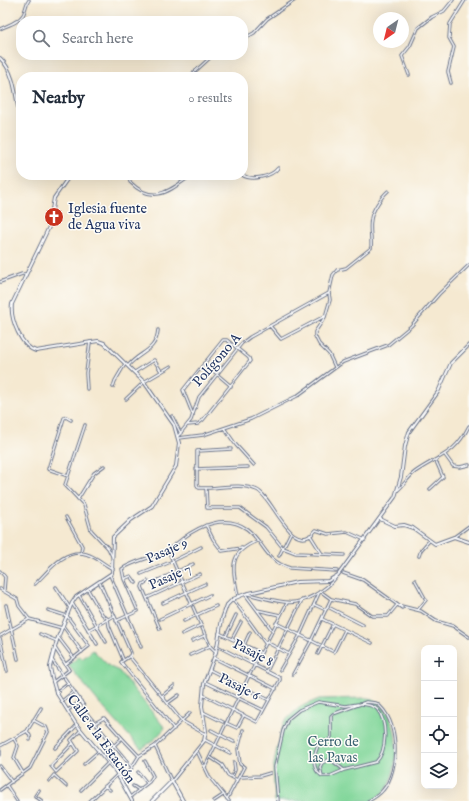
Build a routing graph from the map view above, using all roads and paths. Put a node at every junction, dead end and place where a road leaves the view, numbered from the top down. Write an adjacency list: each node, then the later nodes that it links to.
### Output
1 (29, 0): 5 (street)
2 (295, 0): 8 (street)
3 (453, 0): 12 (street)
4 (465, 0): 13 (street)
5 (22, 16)
6 (16, 21): 7 (street)
7 (0, 29)
8 (248, 36)
9 (0, 58): 14 (street)
10 (208, 60): 11 (street)
11 (194, 72)
12 (409, 75)
13 (450, 83)
14 (16, 102)
15 (278, 168): 16 (street)
16 (248, 177)
17 (67, 180): 22 (street)
18 (130, 180): 19 (street)
19 (185, 180)
20 (388, 191): 24 (street)
21 (469, 265): 34 (street)
22 (26, 274): 23 (street); 28 (street)
23 (0, 282)
24 (329, 293): 25 (street); 26 (street, Polígono A)
25 (325, 316): 26 (street); 34 (street)
26 (270, 326): 30 (street, Polígono A)
27 (158, 330): 32 (street)
28 (90, 342): 32 (street); 41 (street)
29 (469, 344): 63 (street)
30 (237, 349): 31 (street); 37 (street, Polígono A); 39 (street)
31 (204, 363): 37 (street); 43 (street)
32 (127, 365): 36 (street); 40 (street)
33 (171, 366): 35 (street)
34 (335, 367): 49 (street)
35 (161, 371): 36 (street); 38 (street)
36 (135, 372): 38 (street)
37 (217, 374): 39 (street); 43 (street, Polígono A)
38 (144, 382): 42 (street); 51 (street)
39 (231, 386): 47 (street)
40 (113, 387)
41 (87, 389)
42 (126, 399)
43 (193, 415): 47 (street, Polígono A)
44 (172, 416): 50 (street)
45 (71, 420): 60 (street)
46 (85, 425): 60 (street)
47 (187, 426): 50 (street, Polígono A)
48 (469, 426): 53 (street)
49 (224, 428): 51 (street); 55 (street)
50 (181, 434): 51 (street, Polígono A)
51 (179, 437): 85 (street)
52 (230, 449): 59 (street)
53 (445, 455): 54 (street); 56 (street)
54 (436, 461): 62 (street); 63 (street)
55 (254, 465)
56 (469, 465)
57 (104, 466): 64 (street)
58 (248, 467): 59 (street)
59 (196, 469): 61 (street)
60 (68, 476): 64 (street)
61 (206, 488): 69 (street); 78 (street)
62 (430, 489)
63 (398, 490): 66 (street)
64 (78, 499): 85 (street)
65 (66, 517): 80 (street)
66 (380, 519): 72 (street); 74 (street)
67 (206, 525): 73 (street); 77 (street); 79 (street)
68 (469, 526): 71 (street)
69 (290, 532): 70 (street); 78 (street)
70 (310, 535): 72 (street); 81 (street)
71 (454, 537): 74 (street); 75 (street)
72 (364, 540): 96 (street)
73 (258, 541): 77 (street); 90 (street)
74 (429, 541): 84 (street)
75 (469, 542)
76 (201, 547): 86 (street, Pasaje 9)
77 (242, 548): 115 (street)
78 (283, 548): 81 (street); 83 (street)
79 (168, 550): 86 (street); 97 (street)
80 (81, 553): 88 (street); 104 (street)
81 (323, 554): 82 (street)
82 (344, 555)
83 (279, 556)
84 (419, 556)
85 (113, 558): 88 (street)
86 (173, 561): 91 (street); 93 (street, Pasaje 9)
87 (193, 564): 91 (street)
88 (113, 569): 95 (street, Calle a la Estación)
89 (0, 571): 108 (street)
90 (337, 571)
91 (177, 572): 102 (street); 103 (street)
92 (343, 573): 126 (street)
93 (140, 574)
94 (200, 574): 103 (street, Pasaje 7)
95 (110, 575): 100 (street, Calle a la Estación); 140 (street)
96 (338, 575): 110 (street); 112 (street)
97 (124, 579): 101 (street); 140 (street)
98 (148, 580): 116 (street)
99 (415, 580): 134 (street)
100 (100, 583): 109 (street, Calle a la Estación); 139 (street)
101 (136, 583)
102 (152, 583)
103 (182, 583): 111 (street); 116 (street, Pasaje 7)
104 (35, 584)
105 (205, 584): 111 (street)
106 (56, 587): 129 (street)
107 (0, 590): 108 (street)
108 (4, 590): 141 (street)
109 (88, 590): 113 (street, Calle a la Estación); 142 (street)
110 (320, 591): 118 (street); 119 (street); 124 (street)
111 (187, 593): 121 (street); 123 (street)
112 (247, 594): 115 (street); 122 (street); 132 (street)
113 (79, 595): 120 (street, Calle a la Estación); 151 (street)
114 (210, 595): 123 (street)
115 (238, 596): 117 (street)
116 (147, 598): 154 (street)
117 (233, 599): 161 (street); 175 (street)
118 (331, 599): 126 (street); 128 (street)
119 (302, 600): 122 (street); 158 (street)
120 (72, 603): 129 (street, Calle a la Estación); 156 (street)
121 (163, 603)
122 (287, 603): 137 (street)
123 (192, 604): 135 (street); 143 (street)
124 (315, 604): 133 (street); 165 (street)
125 (6, 605): 155 (street)
126 (397, 605): 130 (street); 134 (street)
127 (216, 606): 135 (street)
128 (328, 607): 133 (street); 150 (street)
129 (70, 608): 138 (street, Calle a la Estación)
130 (402, 608)
131 (48, 610): 138 (street)
132 (257, 610): 137 (street); 157 (street)
133 (326, 610): 144 (street)
134 (418, 610): 169 (street)
135 (197, 615): 146 (street); 152 (street)
136 (236, 615): 166 (street)
137 (280, 615): 148 (street)
138 (67, 616): 153 (street, Calle a la Estación); 186 (street)
139 (114, 616): 142 (street); 145 (street)
140 (128, 616): 145 (street); 182 (street)
141 (29, 619): 153 (street); 155 (street)
142 (108, 619): 151 (street); 195 (street)
143 (160, 619)
144 (322, 619): 149 (street); 173 (street)
145 (116, 621): 191 (street)
146 (184, 621)
147 (241, 622): 170 (street)
148 (276, 623): 157 (street); 158 (street)
149 (333, 624): 159 (street); 181 (street)
150 (363, 624)
151 (97, 625): 156 (street); 174 (street)
152 (201, 625): 163 (street); 164 (street)
153 (62, 627): 168 (street, Calle a la Estación); 186 (street)
154 (160, 629)
155 (11, 630): 167 (street); 194 (street)
156 (88, 630): 177 (street)
157 (272, 630): 175 (street)
158 (288, 630): 165 (street); 184 (street)
159 (345, 630): 176 (street); 181 (street)
160 (250, 632): 178 (street)
161 (219, 633): 166 (street); 180 (street)
162 (40, 634): 171 (street)
163 (182, 634)
164 (206, 635): 172 (street); 179 (street)
165 (300, 635): 173 (street); 188 (street)
166 (226, 636): 170 (street)
167 (0, 637): 201 (street)
168 (58, 637): 171 (street, Calle a la Estación); 192 (street)
169 (469, 638)
170 (232, 639): 178 (street)
171 (57, 641): 183 (street, Calle a la Estación)
172 (192, 641)
173 (311, 641): 181 (street); 203 (street)
174 (106, 642)
175 (266, 642): 184 (street); 187 (street)
176 (372, 643)
177 (97, 644)
178 (244, 645): 187 (street)
179 (210, 646): 185 (street); 190 (street)
180 (217, 646): 185 (street); 198 (street, Pasaje 8)
181 (322, 646): 189 (street)
182 (141, 647)
183 (55, 648): 196 (street, Calle a la Estación); 197 (street)
184 (278, 648): 188 (street); 202 (street)
185 (216, 652): 193 (street)
186 (82, 653): 192 (street)
187 (261, 653): 198 (street)
188 (290, 654): 200 (street)
189 (318, 654)
190 (190, 655)
191 (129, 656): 195 (street); 216 (street)
192 (74, 658): 197 (street)
193 (214, 658): 199 (street); 205 (street)
194 (18, 659)
195 (123, 659): 236 (street)
196 (52, 660): 204 (street); 206 (street, Calle a la Estación)
197 (66, 664): 204 (street)
198 (255, 664): 202 (street, Pasaje 8); 205 (street)
199 (210, 670): 207 (street); 210 (street)
200 (280, 670)
201 (7, 671)
202 (267, 671): 211 (street, Pasaje 8)
203 (293, 674)
204 (63, 675): 206 (street); 208 (street)
205 (249, 676): 210 (street); 211 (street)
206 (53, 682): 213 (street, Calle a la Estación)
207 (205, 682): 215 (street); 217 (street, Pasaje 6)
208 (68, 683): 212 (street); 213 (street)
209 (174, 686): 216 (street)
210 (243, 687): 217 (street); 218 (street)
211 (276, 689): 218 (street)
212 (74, 691): 219 (street); 220 (street)
213 (56, 692): 219 (street, Calle a la Estación)
214 (179, 694): 221 (street)
215 (203, 695): 224 (street); 228 (street)
216 (162, 696): 221 (street)
217 (238, 698): 224 (street); 226 (street, Pasaje 6)
218 (269, 700): 226 (street)
219 (62, 701): 225 (street, Calle a la Estación)
220 (81, 701): 225 (street); 233 (street)
221 (168, 703): 231 (street)
222 (361, 704): 269 (street); 277 (street); 305 (street); 306 (street)
223 (41, 708): 230 (street)
224 (232, 709): 229 (street); 234 (street)
225 (68, 710): 235 (street, Calle a la Estación)
226 (263, 711): 229 (street)
227 (190, 712): 231 (street)
228 (203, 712): 232 (street); 242 (street)
229 (244, 715): 234 (street)
230 (34, 720): 240 (street); 272 (street)
231 (182, 721): 236 (street); 242 (street)
232 (223, 722)
233 (95, 723): 243 (street); 252 (street)
234 (226, 723): 241 (street)
235 (77, 725): 237 (street, Calle a la Estación); 253 (street)
236 (174, 729): 251 (street)
237 (81, 730): 248 (street); 255 (street, Calle a la Estación)
238 (212, 730): 241 (street)
239 (243, 730): 276 (street)
240 (27, 731): 244 (street); 245 (street)
241 (220, 734): 247 (street); 249 (street)
242 (206, 735): 246 (street)
243 (122, 738): 252 (street); 260 (street)
244 (14, 739): 250 (street); 272 (street)
245 (30, 740)
246 (204, 740): 249 (street); 256 (street)
247 (234, 742)
248 (73, 743): 270 (street); 270 (street)
249 (215, 745): 257 (street); 261 (street)
250 (0, 746)
251 (155, 746): 260 (street); 282 (street)
252 (114, 747): 259 (street); 267 (street)
253 (55, 748)
254 (0, 750): 258 (street)
255 (99, 751): 259 (street, Calle a la Estación); 265 (street)
256 (196, 751): 268 (street); 282 (street)
257 (230, 753)
258 (0, 755)
259 (103, 756): 264 (street, Calle a la Estación)
260 (139, 756): 267 (street)
261 (210, 757): 268 (street); 278 (street)
262 (145, 761): 284 (street)
263 (234, 762): 278 (street)
264 (108, 763): 275 (street, Calle a la Estación); 291 (street)
265 (84, 764)
266 (0, 766): 283 (street)
267 (132, 767): 279 (street)
268 (205, 767): 294 (street)
269 (344, 770): 277 (street); 277 (street)
270 (56, 772): 274 (street)
271 (138, 772): 284 (street)
272 (23, 773): 283 (street)
273 (270, 773): 276 (street)
274 (54, 775): 281 (street); 286 (street)
275 (117, 775): 279 (street, Calle a la Estación); 287 (street)
276 (239, 776): 280 (street)
277 (322, 776)
278 (232, 777): 280 (street)
279 (119, 778): 295 (street, Calle a la Estación)
280 (237, 780): 296 (street)
281 (49, 781)
282 (172, 781): 301 (main road); 302 (main road)
283 (12, 782): 285 (street)
284 (147, 783): 293 (street)
285 (7, 786): 289 (street); 297 (street)
286 (66, 786)
287 (105, 786): 292 (street); 299 (street)
288 (133, 786): 293 (street)
289 (0, 790)
290 (39, 790): 298 (street)
291 (81, 790)
292 (110, 790)
293 (139, 790): 295 (street)
294 (223, 795): 296 (street); 303 (street)
295 (130, 797): 300 (street, Calle a la Estación)
296 (227, 799): 304 (street)
297 (17, 801)
298 (42, 801)
299 (90, 801)
300 (132, 801)
301 (152, 801)
302 (184, 801)
303 (214, 801)
304 (228, 801)
305 (278, 801)
306 (368, 801)

